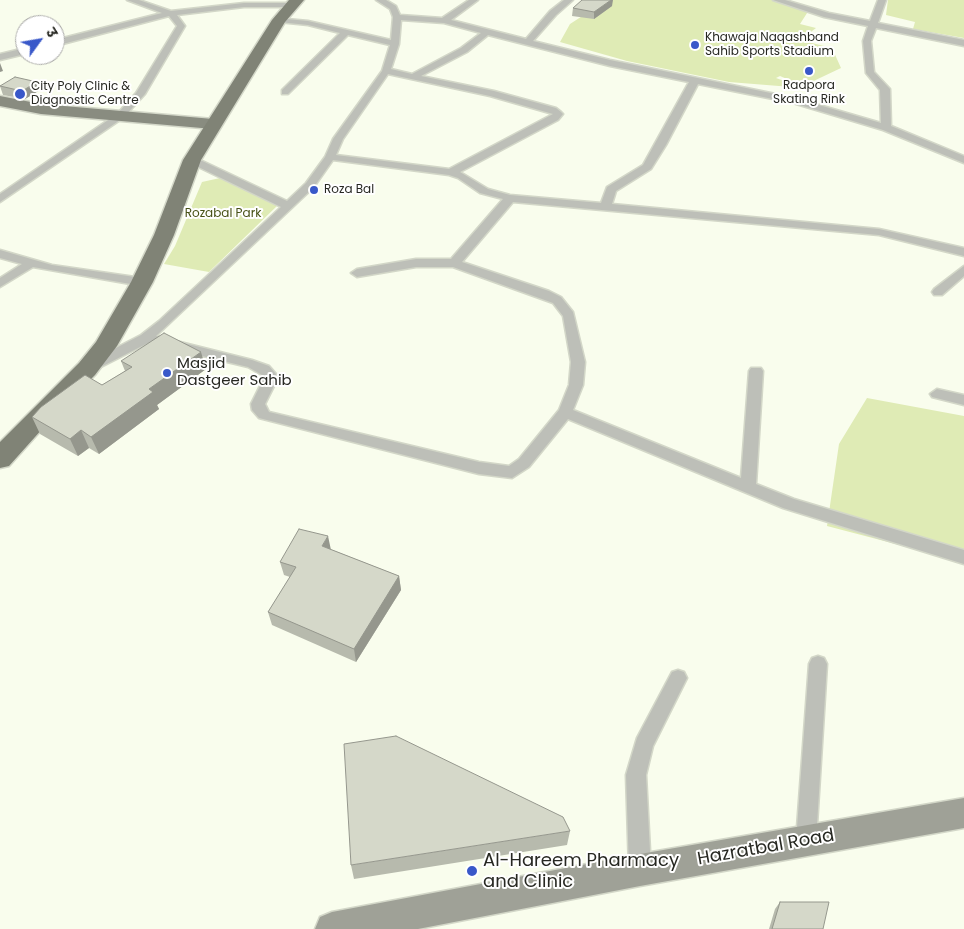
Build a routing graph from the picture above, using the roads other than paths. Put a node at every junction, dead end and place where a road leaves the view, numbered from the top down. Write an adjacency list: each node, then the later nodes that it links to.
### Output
1 (131, 0): 8 (street)
2 (380, 0): 9 (street)
3 (474, 0): 11 (street)
4 (569, 0): 16 (street)
5 (777, 0): 12 (street)
6 (882, 0): 12 (street)
7 (294, 2): 8 (street); 10 (highway)
8 (171, 12): 15 (street); 27 (street)
9 (397, 17): 11 (street); 18 (street)
10 (279, 20): 14 (street); 28 (highway)
11 (444, 21): 13 (street)
12 (872, 24): 17 (street); 29 (street)
13 (488, 31): 16 (street); 22 (street)
14 (346, 32): 18 (street); 24 (street)
15 (65, 40)
16 (528, 42): 23 (street)
17 (964, 43)
18 (395, 44): 21 (street)
19 (15, 53): 20 (street)
20 (0, 57)
21 (386, 70): 22 (street); 30 (street)
22 (416, 75): 33 (street)
23 (694, 82): 29 (street); 37 (street)
24 (285, 92)
25 (0, 101): 27 (main road)
26 (0, 112): 27 (main road)
27 (114, 120): 28 (main road); 35 (street)
28 (210, 128): 31 (highway)
29 (886, 128): 32 (street)
30 (330, 157): 33 (street); 36 (street)
31 (192, 160): 36 (street); 44 (highway)
32 (964, 160)
33 (451, 172): 34 (street)
34 (510, 198): 37 (street); 41 (street)
35 (0, 199)
36 (288, 206): 47 (street)
37 (605, 208): 38 (street)
38 (964, 252)
39 (0, 254): 40 (street)
40 (31, 263): 44 (street); 45 (street)
41 (454, 263): 43 (street); 52 (street)
42 (964, 270): 46 (street)
43 (357, 273)
44 (142, 282): 48 (highway)
45 (0, 283)
46 (938, 292)
47 (146, 338): 48 (street); 52 (street)
48 (87, 369): 53 (highway)
49 (756, 370): 54 (street)
50 (937, 394): 51 (street)
51 (964, 400)
52 (565, 412): 54 (street)
53 (0, 459)
54 (748, 487): 55 (street)
55 (964, 557)
56 (818, 664): 59 (street)
57 (678, 678): 60 (street)
58 (964, 813): 59 (main road, Hazratbal Road)
59 (806, 841): 60 (main road, Hazratbal Road)
60 (640, 870): 61 (main road, Hazratbal Road)
61 (332, 929)

